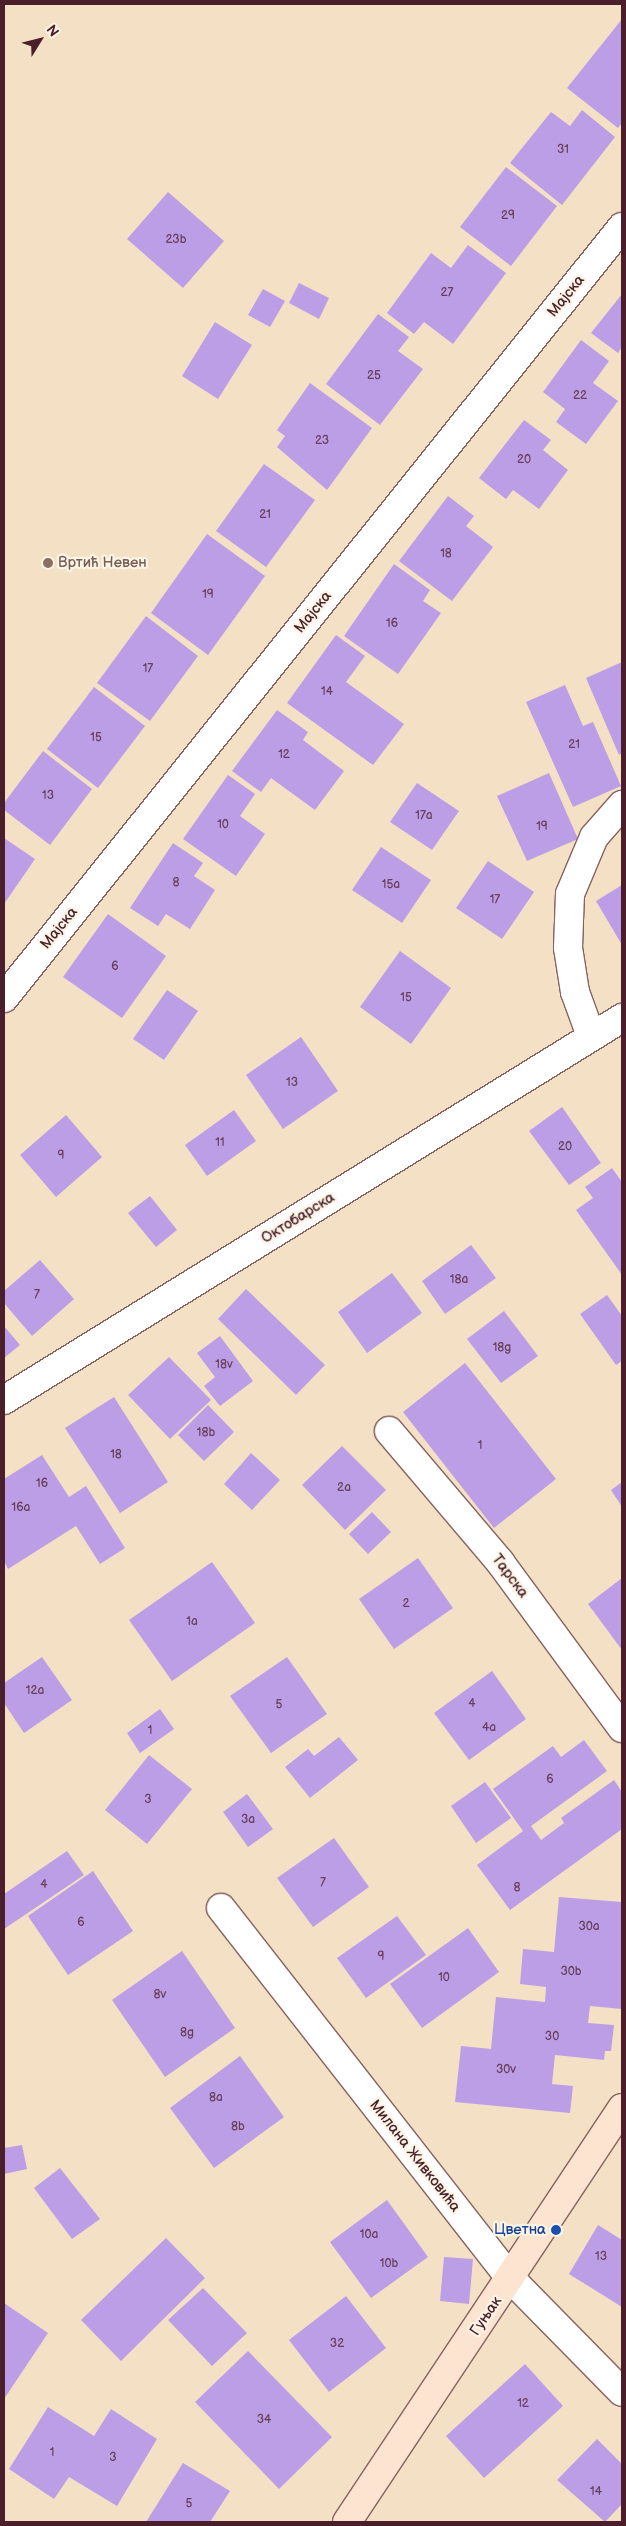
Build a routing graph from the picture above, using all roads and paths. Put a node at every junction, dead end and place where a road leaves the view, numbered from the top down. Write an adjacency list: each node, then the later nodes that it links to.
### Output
1 (622, 227): 3 (street, Мајска)
2 (622, 805): 5 (street)
3 (4, 998)
4 (622, 1018): 5 (street, Октобарска)
5 (591, 1036): 6 (street, Октобарска)
6 (4, 1400)
7 (390, 1431): 8 (street, Тарска)
8 (622, 1728)
9 (221, 1908): 11 (street, Милана Живковића)
10 (622, 2108): 11 (street, Гуњак)
11 (511, 2278): 12 (street, Милана Живковића); 13 (street, Гуњак)
12 (622, 2392)
13 (347, 2522)

